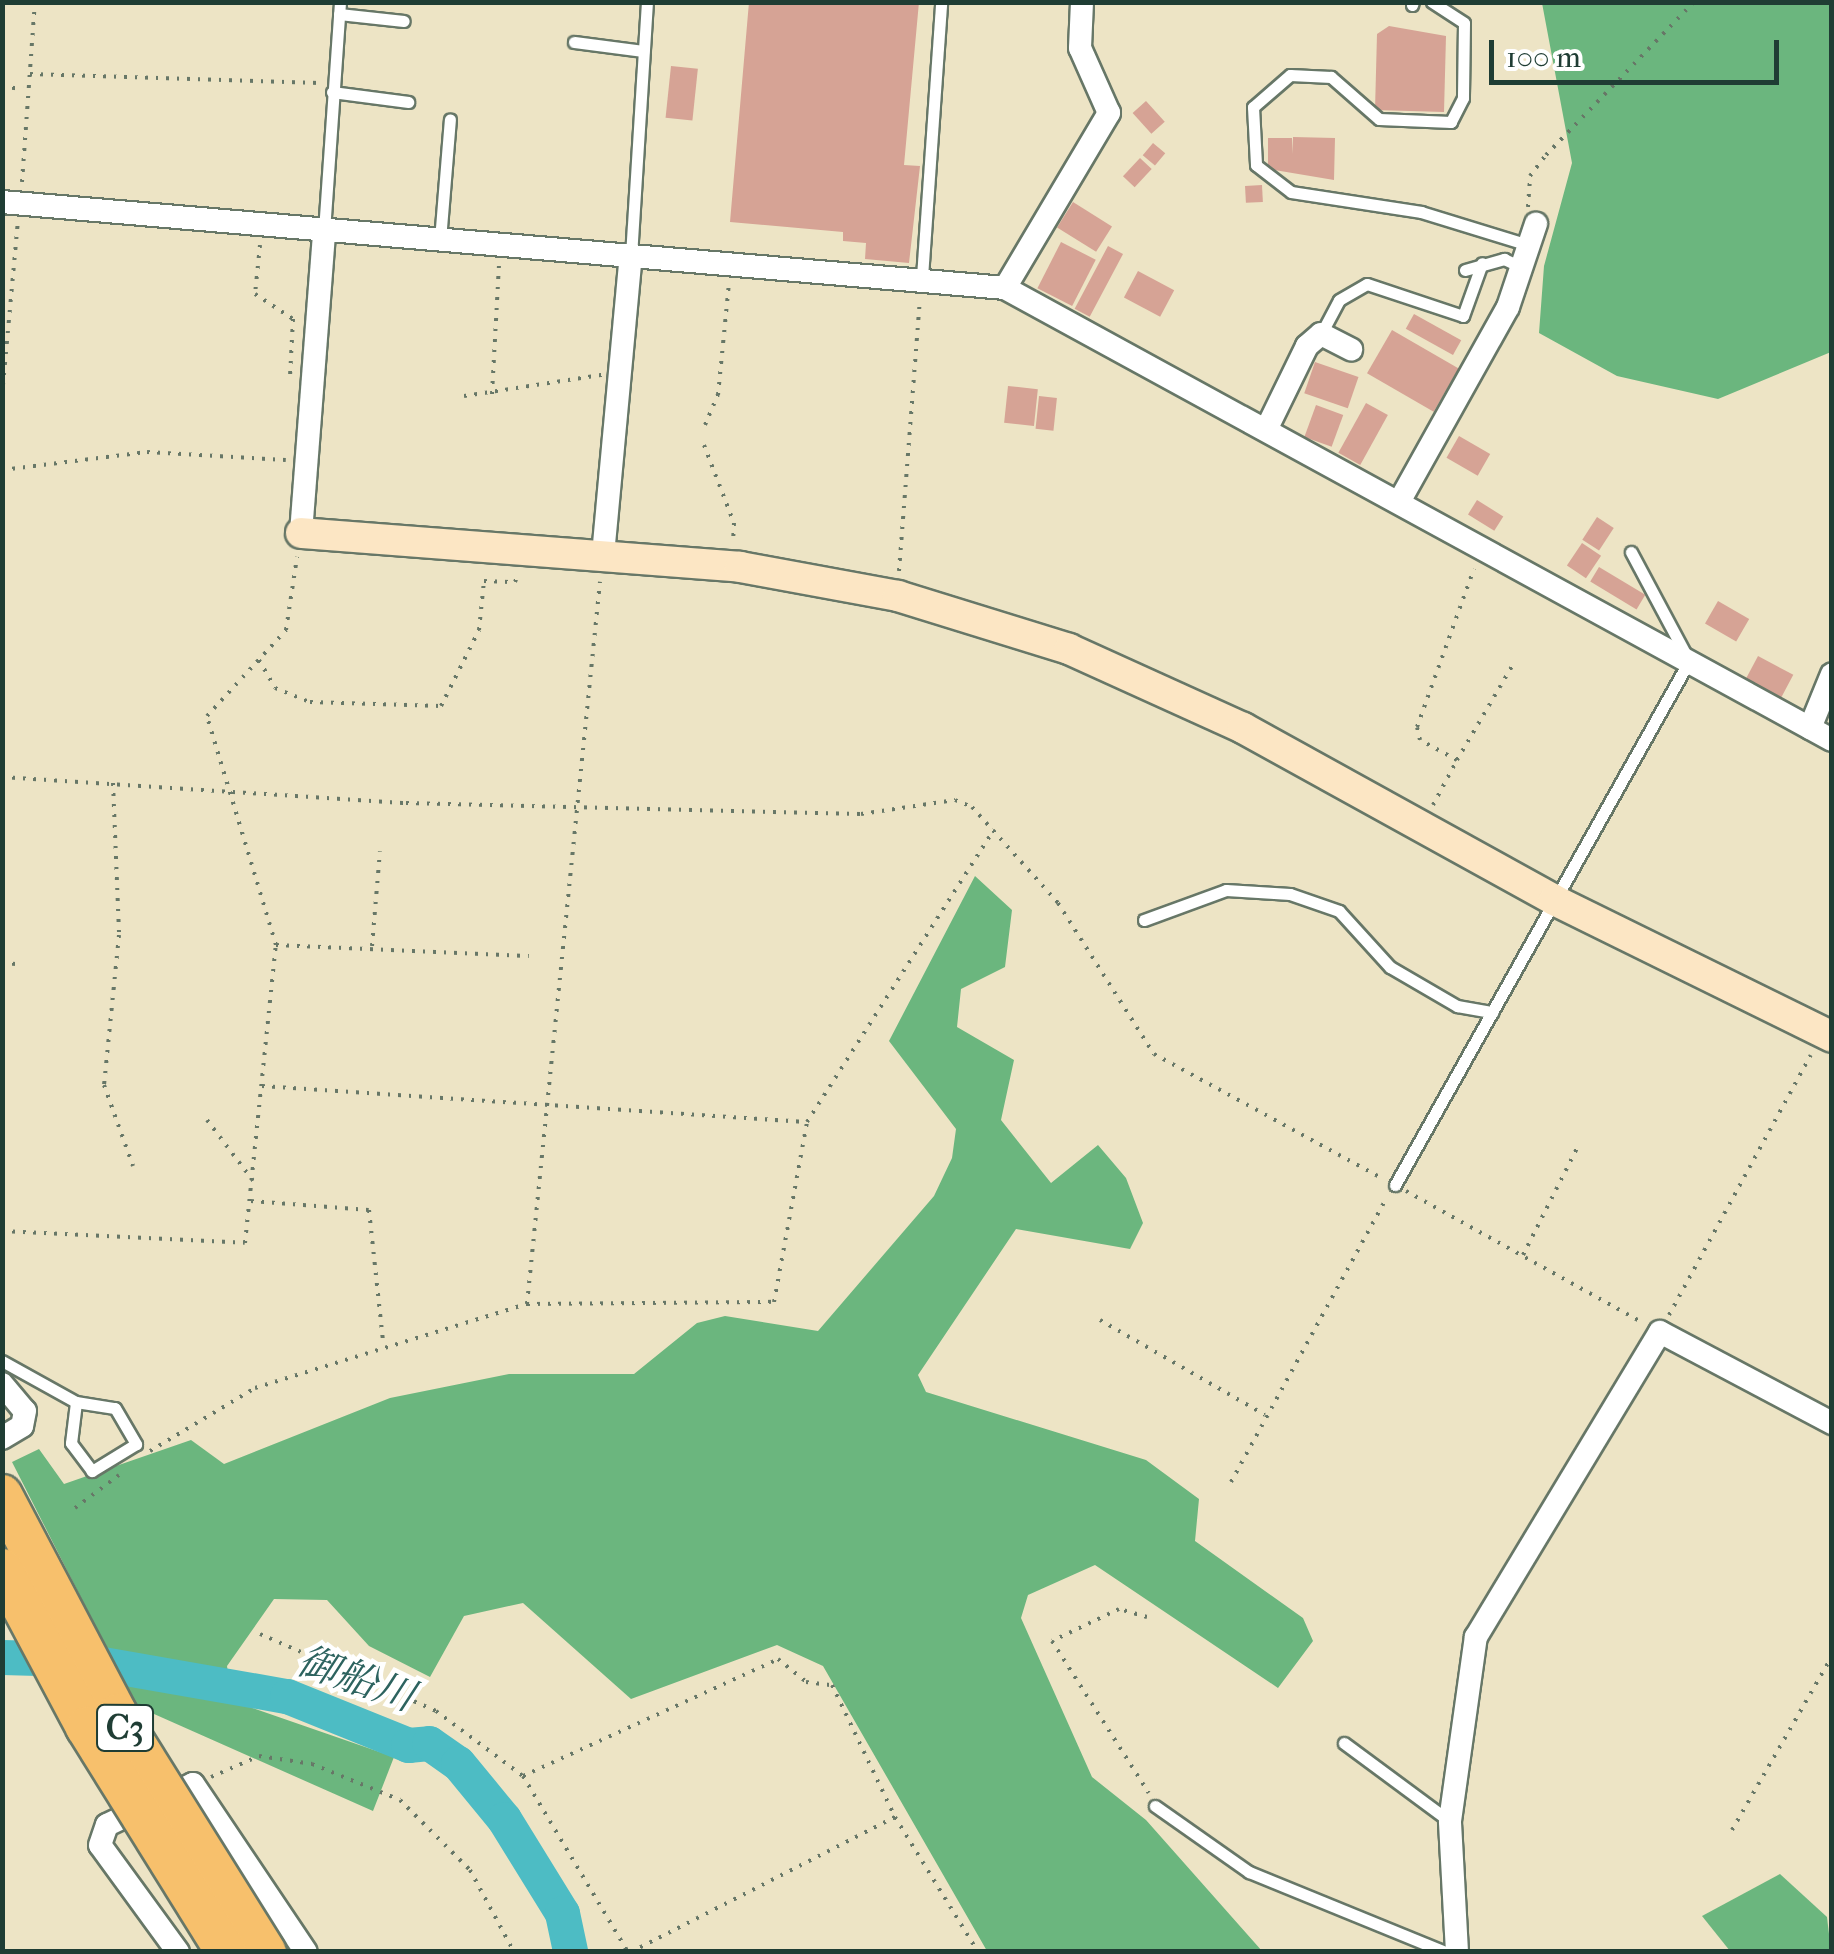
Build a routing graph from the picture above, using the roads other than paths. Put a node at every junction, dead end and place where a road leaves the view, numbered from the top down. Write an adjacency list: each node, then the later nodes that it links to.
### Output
1 (647, 2): 8 (lane)
2 (941, 2): 19 (lane)
3 (1082, 2): 20 (street)
4 (1432, 2): 15 (lane)
5 (339, 8): 6 (lane); 9 (lane)
6 (404, 21)
7 (574, 42): 8 (lane)
8 (643, 51): 16 (lane)
9 (332, 89): 10 (lane); 13 (lane)
10 (408, 102)
11 (450, 119): 14 (lane)
12 (12, 202): 13 (street)
13 (324, 230): 14 (street); 25 (street)
14 (440, 240): 16 (street)
15 (1526, 244): 17 (lane); 24 (street)
16 (631, 256): 19 (street); 27 (street)
17 (1482, 264): 18 (lane); 21 (lane)
18 (1465, 270)
19 (922, 278): 20 (street)
20 (1005, 288): 23 (street)
21 (1321, 334): 22 (street); 23 (street)
22 (1351, 350)
23 (1267, 428): 24 (street)
24 (1399, 502): 28 (street)
25 (301, 533): 27 (street)
26 (1631, 552): 28 (lane)
27 (602, 555): 32 (street)
28 (1689, 656): 30 (street); 32 (lane)
29 (1832, 674): 30 (street)
30 (1810, 728): 31 (street)
31 (1832, 740)
32 (1554, 900): 34 (lane); 35 (street)
33 (1144, 920): 34 (lane)
34 (1492, 1012): 36 (lane)
35 (1827, 1035)
36 (1395, 1185)
37 (2, 1361): 39 (lane)
38 (2, 1384): 41 (street)
39 (76, 1402): 39 (lane)
40 (1832, 1423): 46 (street)
41 (2, 1438)
42 (2, 1495): 49 (highway, C3, bridge)
43 (2, 1569): 48 (highway, C3, bridge)
44 (1344, 1743): 46 (lane)
45 (1155, 1806): 51 (lane)
46 (1450, 1822): 52 (street)
47 (178, 1952): 50 (street)
48 (226, 1952)
49 (266, 1952)
50 (306, 1952)
51 (1445, 1952)
52 (1457, 1952)

